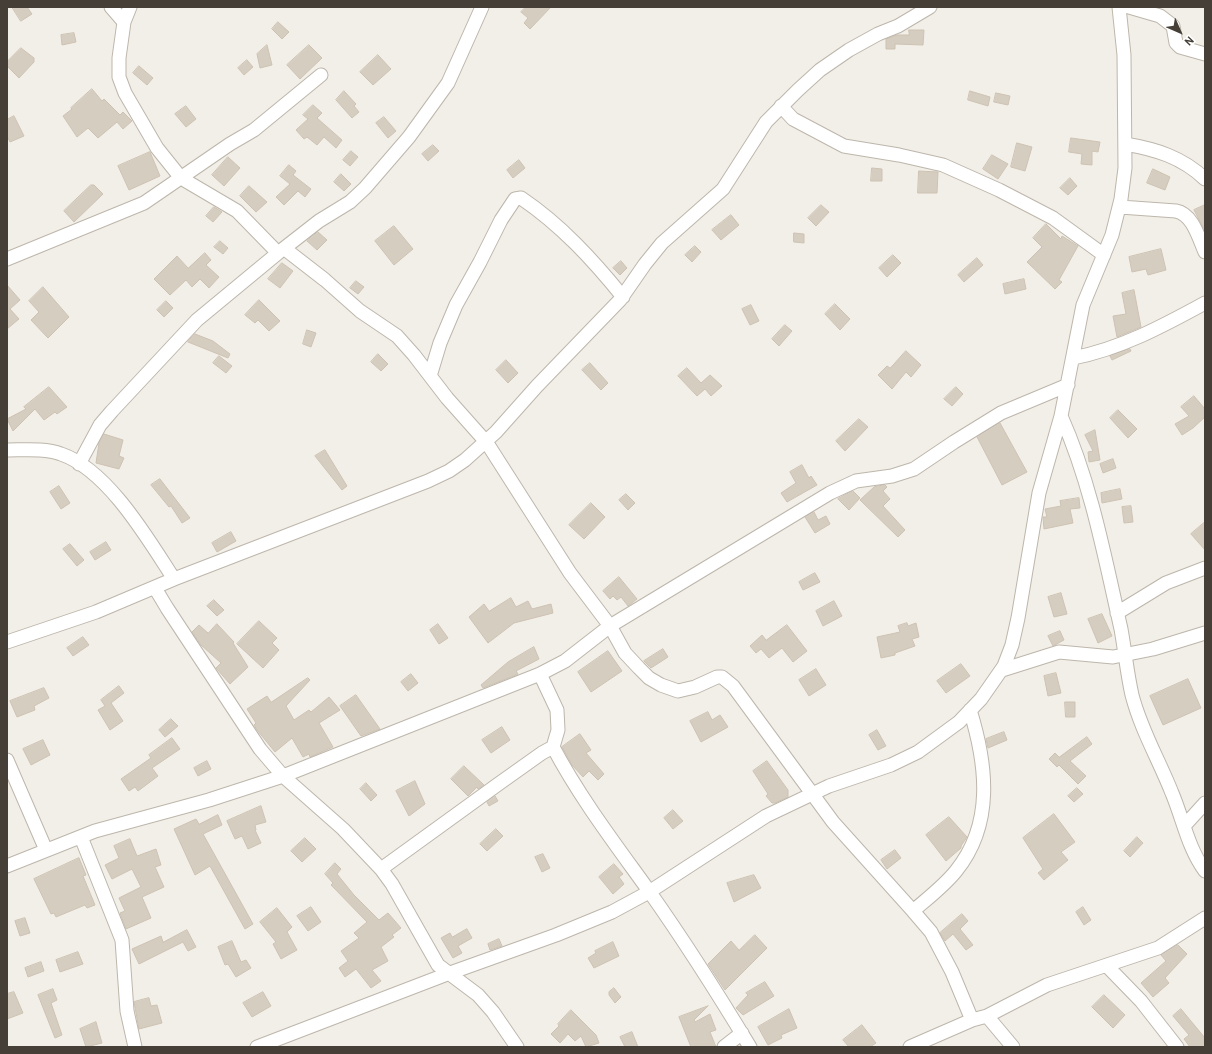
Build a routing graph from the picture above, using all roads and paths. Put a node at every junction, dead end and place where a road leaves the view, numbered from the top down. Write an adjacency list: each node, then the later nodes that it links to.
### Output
1 (111, 7): 7 (street)
2 (130, 7): 7 (street)
3 (482, 7): 15 (street)
4 (930, 7): 10 (street)
5 (1119, 7): 11 (street)
6 (1129, 7): 8 (street)
7 (124, 22): 12 (street)
8 (1205, 54)
9 (321, 75): 12 (street)
10 (781, 106): 17 (street); 19 (street)
11 (1125, 144): 13 (street); 14 (street)
12 (181, 178): 15 (street); 18 (street)
13 (1205, 179)
14 (1120, 207): 16 (street); 17 (street)
15 (282, 251): 22 (street); 27 (street)
16 (1205, 252)
17 (1104, 255): 21 (street)
18 (7, 259)
19 (623, 297): 22 (street); 25 (street)
20 (1205, 303): 21 (street)
21 (1073, 358): 23 (street)
22 (430, 376): 25 (street)
23 (1068, 385): 24 (street); 32 (street)
24 (1061, 416): 31 (street); 36 (street)
25 (487, 443): 29 (street); 32 (street)
26 (7, 450): 27 (street)
27 (79, 464): 29 (street)
28 (1205, 568): 31 (street)
29 (174, 579): 30 (street)
30 (156, 588): 34 (street); 41 (street)
31 (1117, 612): 35 (street)
32 (610, 626): 37 (street); 42 (street)
33 (1205, 633): 35 (street)
34 (7, 642)
35 (1126, 654): 36 (street); 44 (street)
36 (1002, 670): 38 (street)
37 (540, 674): 39 (street); 41 (street)
38 (970, 710): 42 (street); 51 (street)
39 (553, 747): 48 (street); 50 (street)
40 (7, 760): 46 (street)
41 (283, 776): 45 (street); 48 (street)
42 (811, 794): 50 (street); 51 (street)
43 (1205, 803): 44 (street)
44 (1184, 825): 49 (street)
45 (81, 837): 46 (street); 58 (street)
46 (46, 850): 47 (street)
47 (7, 866)
48 (381, 869): 54 (street)
49 (1205, 871)
50 (649, 892): 54 (street); 57 (street)
51 (914, 911): 56 (street)
52 (1205, 918): 53 (street)
53 (1107, 966): 55 (street); 65 (street)
54 (450, 973): 59 (street); 60 (street)
55 (987, 1016): 56 (street); 64 (street)
56 (972, 1020): 63 (street)
57 (742, 1033): 61 (street); 62 (street)
58 (135, 1047)
59 (257, 1047)
60 (517, 1047)
61 (724, 1047)
62 (750, 1047)
63 (910, 1047)
64 (1013, 1047)
65 (1177, 1047)

